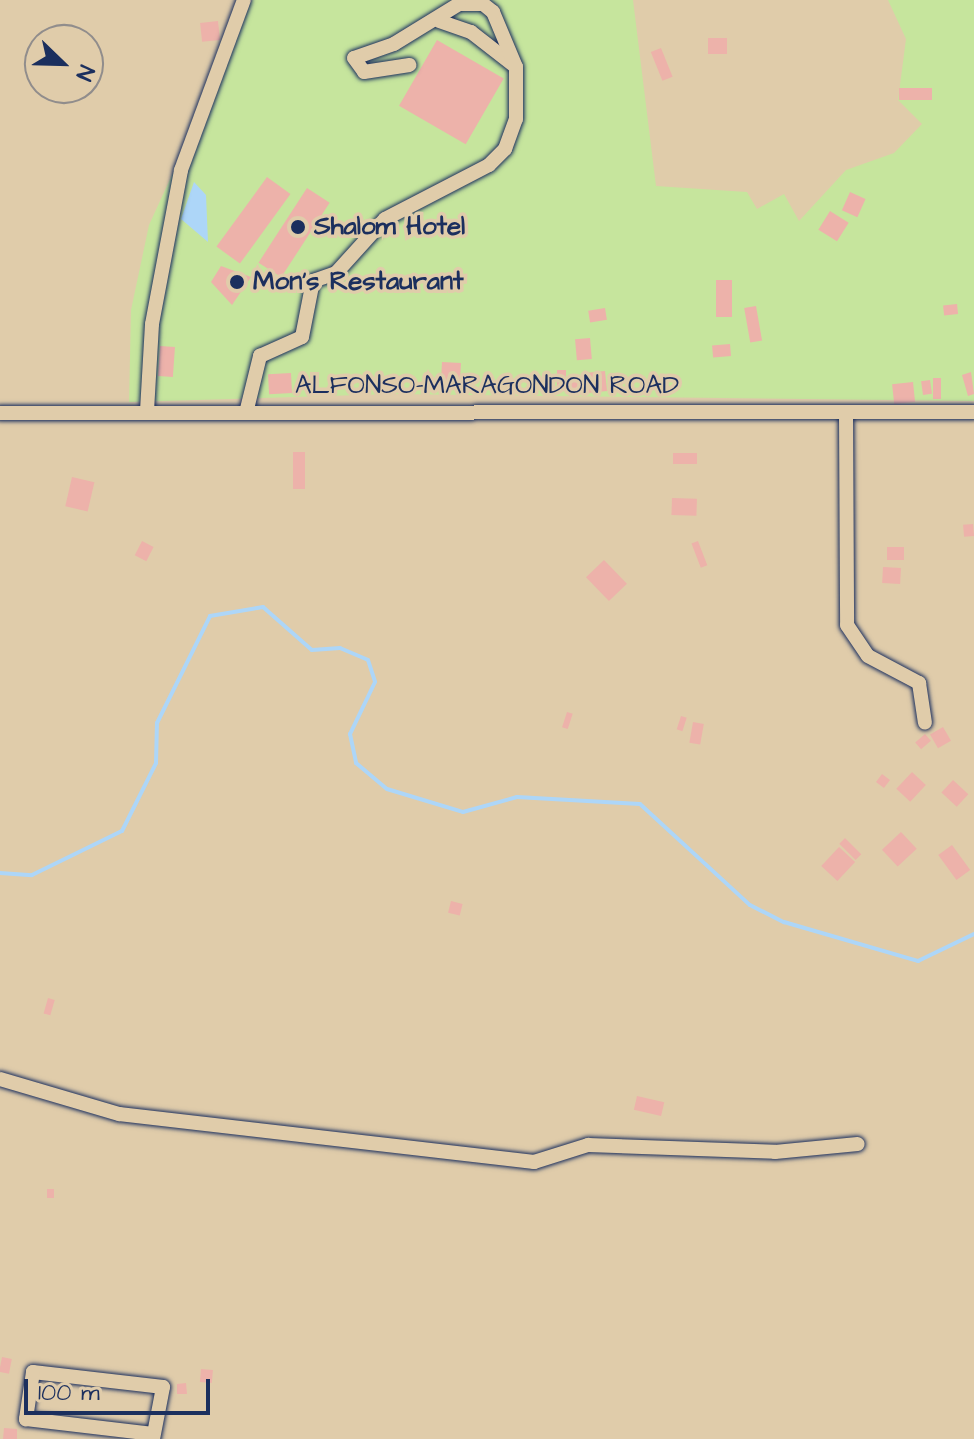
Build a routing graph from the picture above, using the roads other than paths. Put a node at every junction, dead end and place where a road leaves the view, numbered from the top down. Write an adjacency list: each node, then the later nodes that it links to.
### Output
1 (244, 0): 6 (street)
2 (439, 21): 3 (street); 4 (street); 4 (street)
3 (409, 65)
4 (516, 67): 5 (street)
5 (247, 409): 6 (street, ALFONSO-MARAGONDON ROAD); 9 (street, ALFONSO-MARAGONDON ROAD)
6 (147, 411): 8 (street, ALFONSO-MARAGONDON ROAD)
7 (974, 412): 9 (street, ALFONSO-MARAGONDON ROAD)
8 (0, 413)
9 (846, 413): 10 (street)
10 (925, 723)
11 (0, 1079): 12 (street)
12 (858, 1144)
13 (153, 1437): 13 (street)

